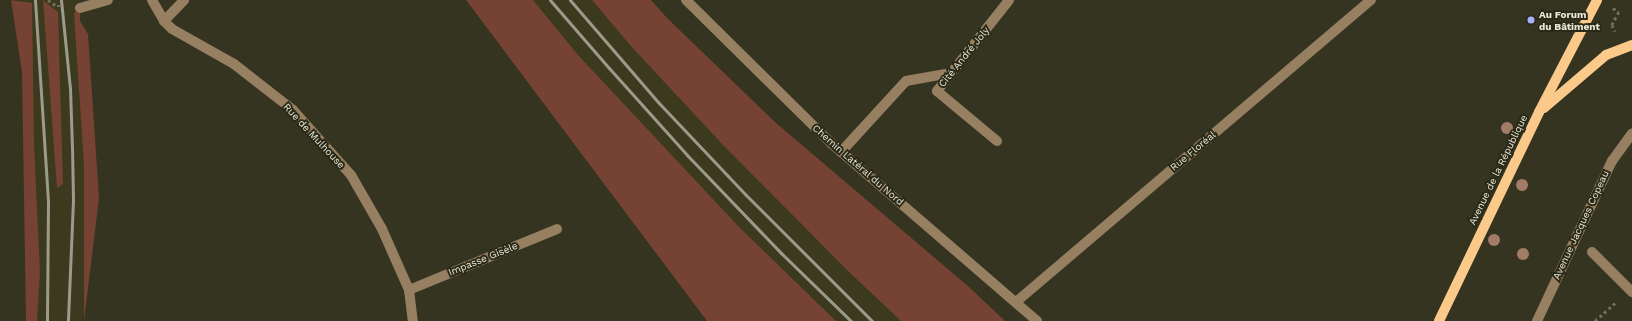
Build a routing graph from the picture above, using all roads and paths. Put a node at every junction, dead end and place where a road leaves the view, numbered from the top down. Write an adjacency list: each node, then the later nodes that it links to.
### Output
1 (108, 0): 9 (street)
2 (152, 0): 10 (street, Rue de Mulhouse)
3 (184, 0): 10 (street)
4 (686, 0): 17 (street, Chemin Latéral du Nord)
5 (1009, 0): 13 (street, Cité André Joly)
6 (1371, 0): 22 (street, Rue Floréal)
7 (1597, 0): 14 (main road)
8 (1608, 6): 11 (path)
9 (80, 8)
10 (164, 21): 20 (street, Rue de Mulhouse)
11 (1616, 34)
12 (1632, 45): 14 (main road, Avenue de la République)
13 (951, 73): 16 (street, Cité André Joly); 17 (street)
14 (1539, 112): 25 (main road, Avenue de la République)
15 (1632, 133): 26 (street, Avenue Jacques Copeau)
16 (997, 141)
17 (841, 152): 22 (street, Chemin Latéral du Nord)
18 (557, 229): 20 (street, Impasse Gisèle)
19 (1592, 252): 21 (street)
20 (409, 290): 23 (street, Rue de Mulhouse)
21 (1631, 291): 27 (path)
22 (1016, 302): 24 (street, Chemin Latéral du Nord)
23 (413, 321)
24 (1037, 321)
25 (1439, 321)
26 (1537, 321)
27 (1595, 321)

